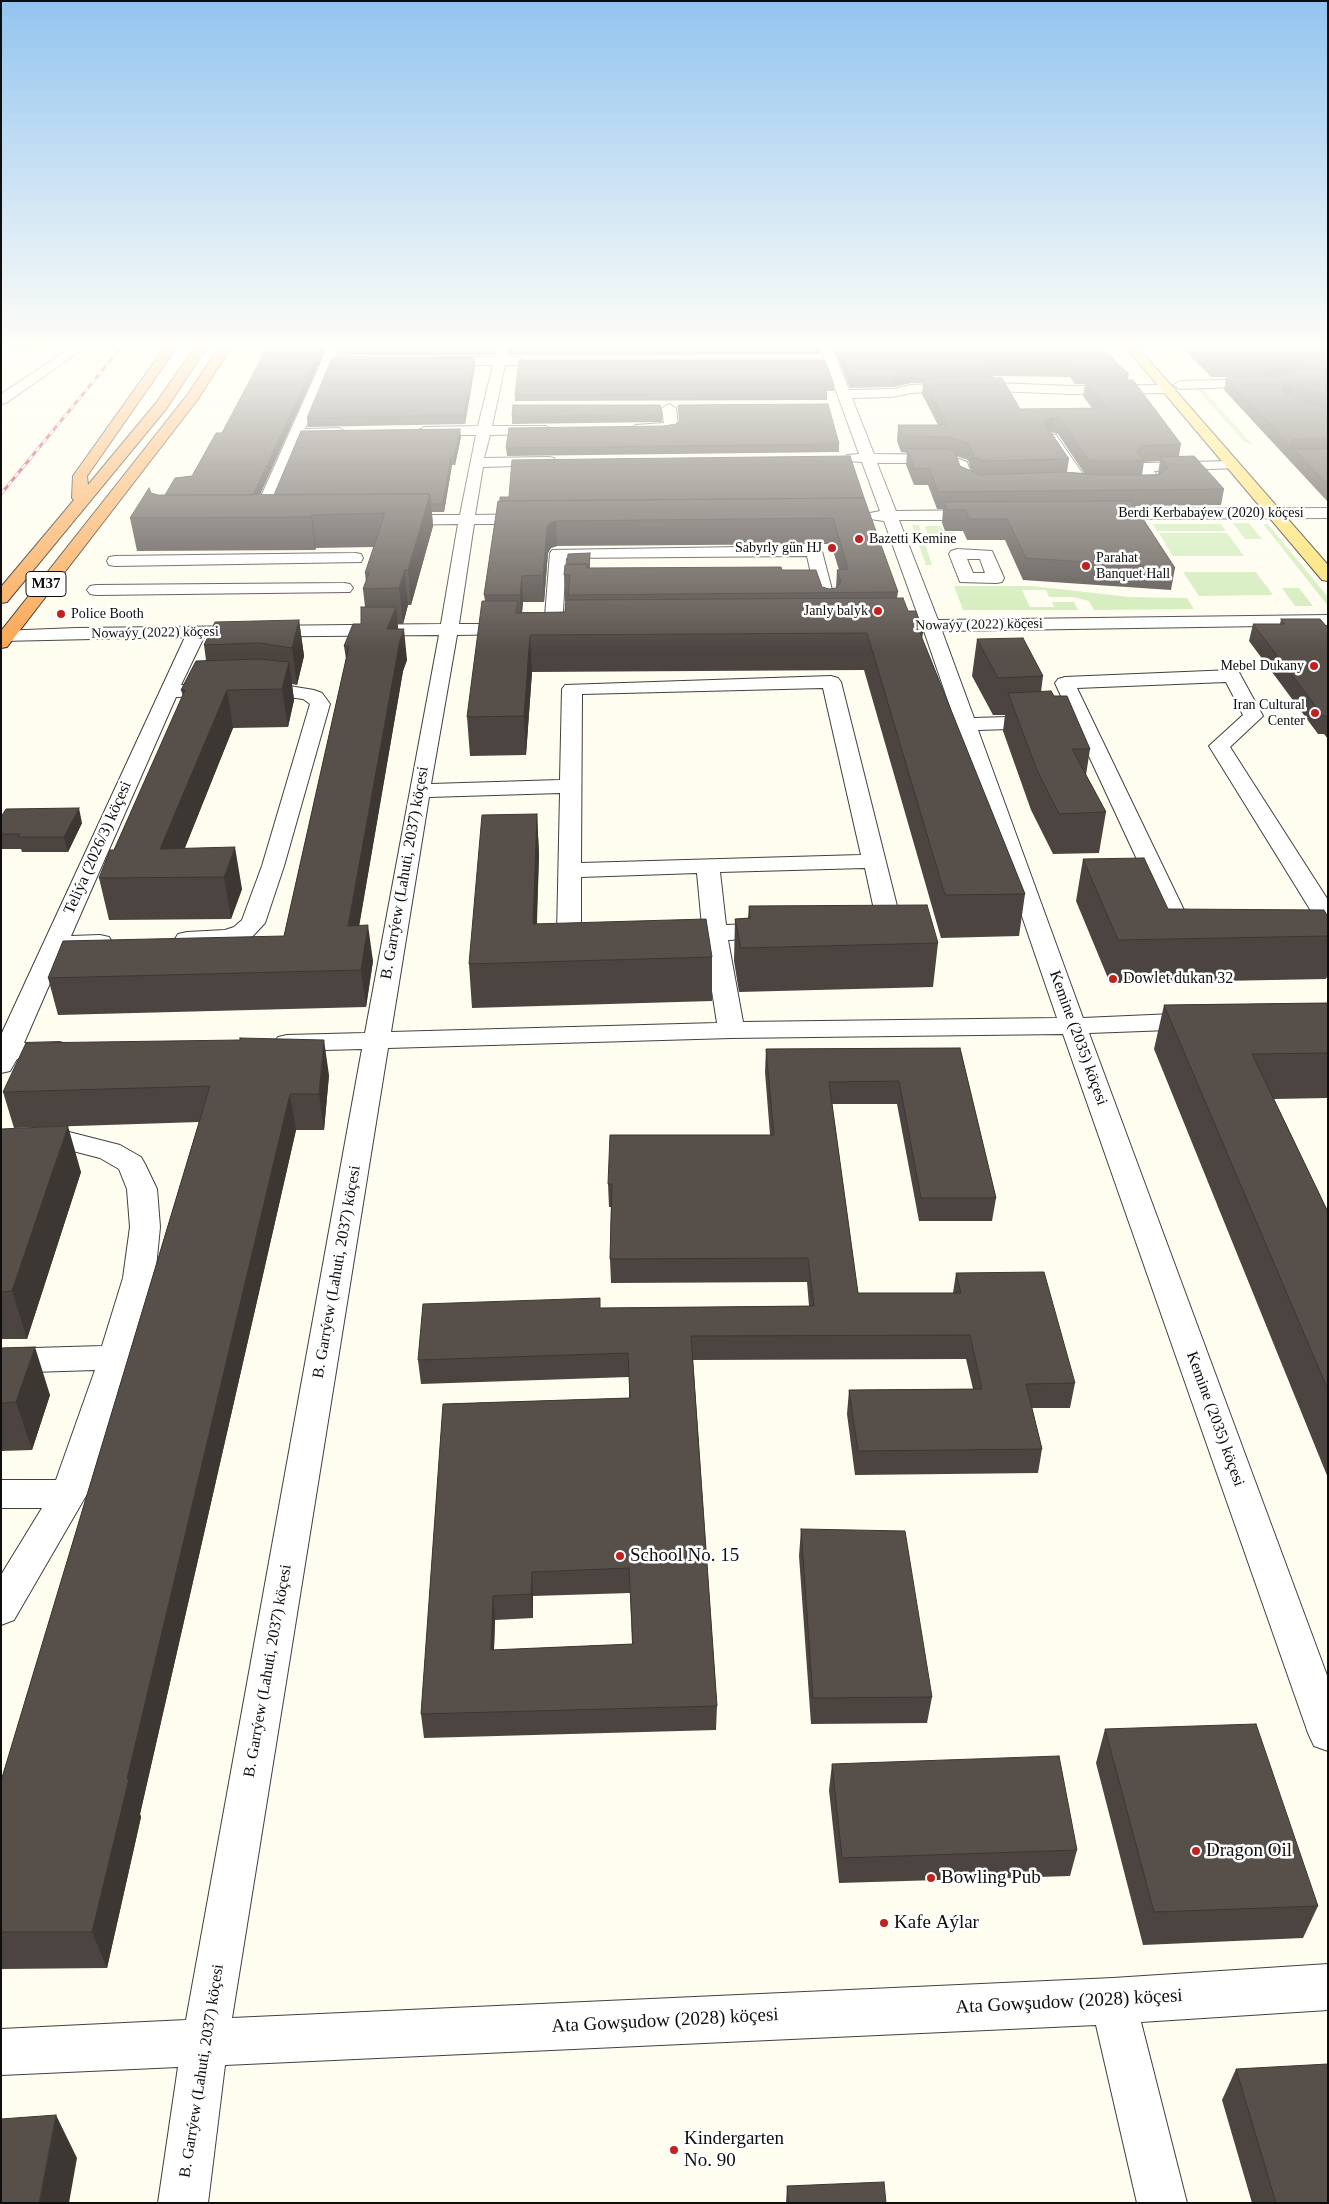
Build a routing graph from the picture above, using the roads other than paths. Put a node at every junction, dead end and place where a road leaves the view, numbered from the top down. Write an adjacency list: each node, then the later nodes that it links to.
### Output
1 (101, 447): 19 (highway)
2 (127, 447): 19 (highway, M37)
3 (153, 447): 54 (highway, M37)
4 (289, 447): 32 (street)
5 (480, 447): 13 (street, B. Garrýew (Lahuti, 2037) köçesi)
6 (865, 447): 11 (street, Kemine (2035) köçesi)
7 (1059, 447): 15 (street)
8 (1219, 447): 14 (main road)
9 (1225, 447): 20 (main road)
10 (840, 458): 11 (street)
11 (869, 458): 16 (street); 26 (street, Kemine (2035) köçesi)
12 (560, 461): 13 (street)
13 (476, 463): 29 (street, B. Garrýew (Lahuti, 2037) köçesi)
14 (1232, 465): 17 (street); 20 (main road)
15 (1062, 481)
16 (1006, 483)
17 (1111, 484)
18 (1104, 499): 23 (street)
19 (80, 504): 44 (highway, M37)
20 (1280, 512): 21 (street, Berdi Kerbabaýew (2020) köçesi); 23 (street, Berdi Kerbabaýew (2020) köçesi); 35 (main road); 37 (main road)
21 (1328, 513)
22 (1084, 514): 23 (street, Berdi Kerbabaýew (2020) köçesi)
23 (1113, 514)
24 (996, 515): 26 (street)
25 (857, 516): 26 (street)
26 (891, 516): 48 (street, Kemine (2035) köçesi)
27 (809, 517): 34 (street)
28 (547, 518): 29 (street)
29 (468, 519): 30 (street); 51 (street, B. Garrýew (Lahuti, 2037) köçesi)
30 (380, 520)
31 (239, 521): 32 (street)
32 (258, 521): 33 (street)
33 (277, 521)
34 (814, 551): 39 (street); 40 (street)
35 (1328, 557)
36 (116, 561): 42 (street)
37 (1328, 576)
38 (802, 582): 39 (street)
39 (821, 582): 45 (street)
40 (556, 584): 41 (street); 49 (street)
41 (575, 584)
42 (344, 588): 43 (street); 52 (street)
43 (96, 590)
44 (1, 598)
45 (828, 608)
46 (1328, 620): 48 (street, Nowaýy (2022) köçesi)
47 (896, 626): 48 (street, Nowaýy (2022) köçesi)
48 (932, 626): 57 (street, Kemine (2035) köçesi)
49 (553, 629): 50 (street, Nowaýy (2022) köçesi); 51 (street, Nowaýy (2022) köçesi)
50 (572, 629)
51 (449, 630): 52 (street, Nowaýy (2022) köçesi); 59 (street, B. Garrýew (Lahuti, 2037) köçesi)
52 (330, 631): 53 (street, Nowaýy (2022) köçesi)
53 (197, 632): 54 (street, Nowaýy (2022) köçesi); 55 (street, Teliýa (2026/3) köçesi)
54 (3, 638)
55 (169, 691): 66 (street); 68 (street, Teliýa (2026/3) köçesi)
56 (1082, 720): 57 (street); 63 (street); 65 (street)
57 (967, 724): 70 (street, Kemine (2035) köçesi)
58 (570, 786): 59 (street); 60 (street); 62 (street)
59 (419, 791): 72 (street, B. Garrýew (Lahuti, 2037) köçesi)
60 (873, 861): 61 (street); 64 (street)
61 (708, 866): 62 (street); 64 (street)
62 (572, 870): 64 (street)
63 (1328, 919)
64 (716, 933): 71 (street)
65 (1214, 938)
66 (164, 940)
67 (124, 941): 68 (street)
68 (56, 944): 75 (street, Teliýa (2026/3) köçesi)
69 (1220, 1020): 70 (street)
70 (1073, 1026): 71 (street); 82 (street, Kemine (2035) köçesi)
71 (731, 1030): 72 (street)
72 (377, 1041): 73 (street); 85 (street, B. Garrýew (Lahuti, 2037) köçesi)
73 (267, 1044)
74 (78, 1049): 75 (street)
75 (4, 1056)
76 (1, 1147): 77 (street)
77 (115, 1358): 78 (street); 80 (street)
78 (1, 1361)
79 (1, 1494): 80 (street)
80 (69, 1494): 81 (street)
81 (1, 1609)
82 (1328, 1733)
83 (1328, 1987): 84 (street, Ata Gowşudow (2028) köçesi)
84 (1113, 2001): 85 (street, Ata Gowşudow (2028) köçesi); 88 (street)
85 (205, 2042): 86 (street, Ata Gowşudow (2028) köçesi); 87 (street, B. Garrýew (Lahuti, 2037) köçesi)
86 (1, 2052)
87 (183, 2203)
88 (1162, 2203)

